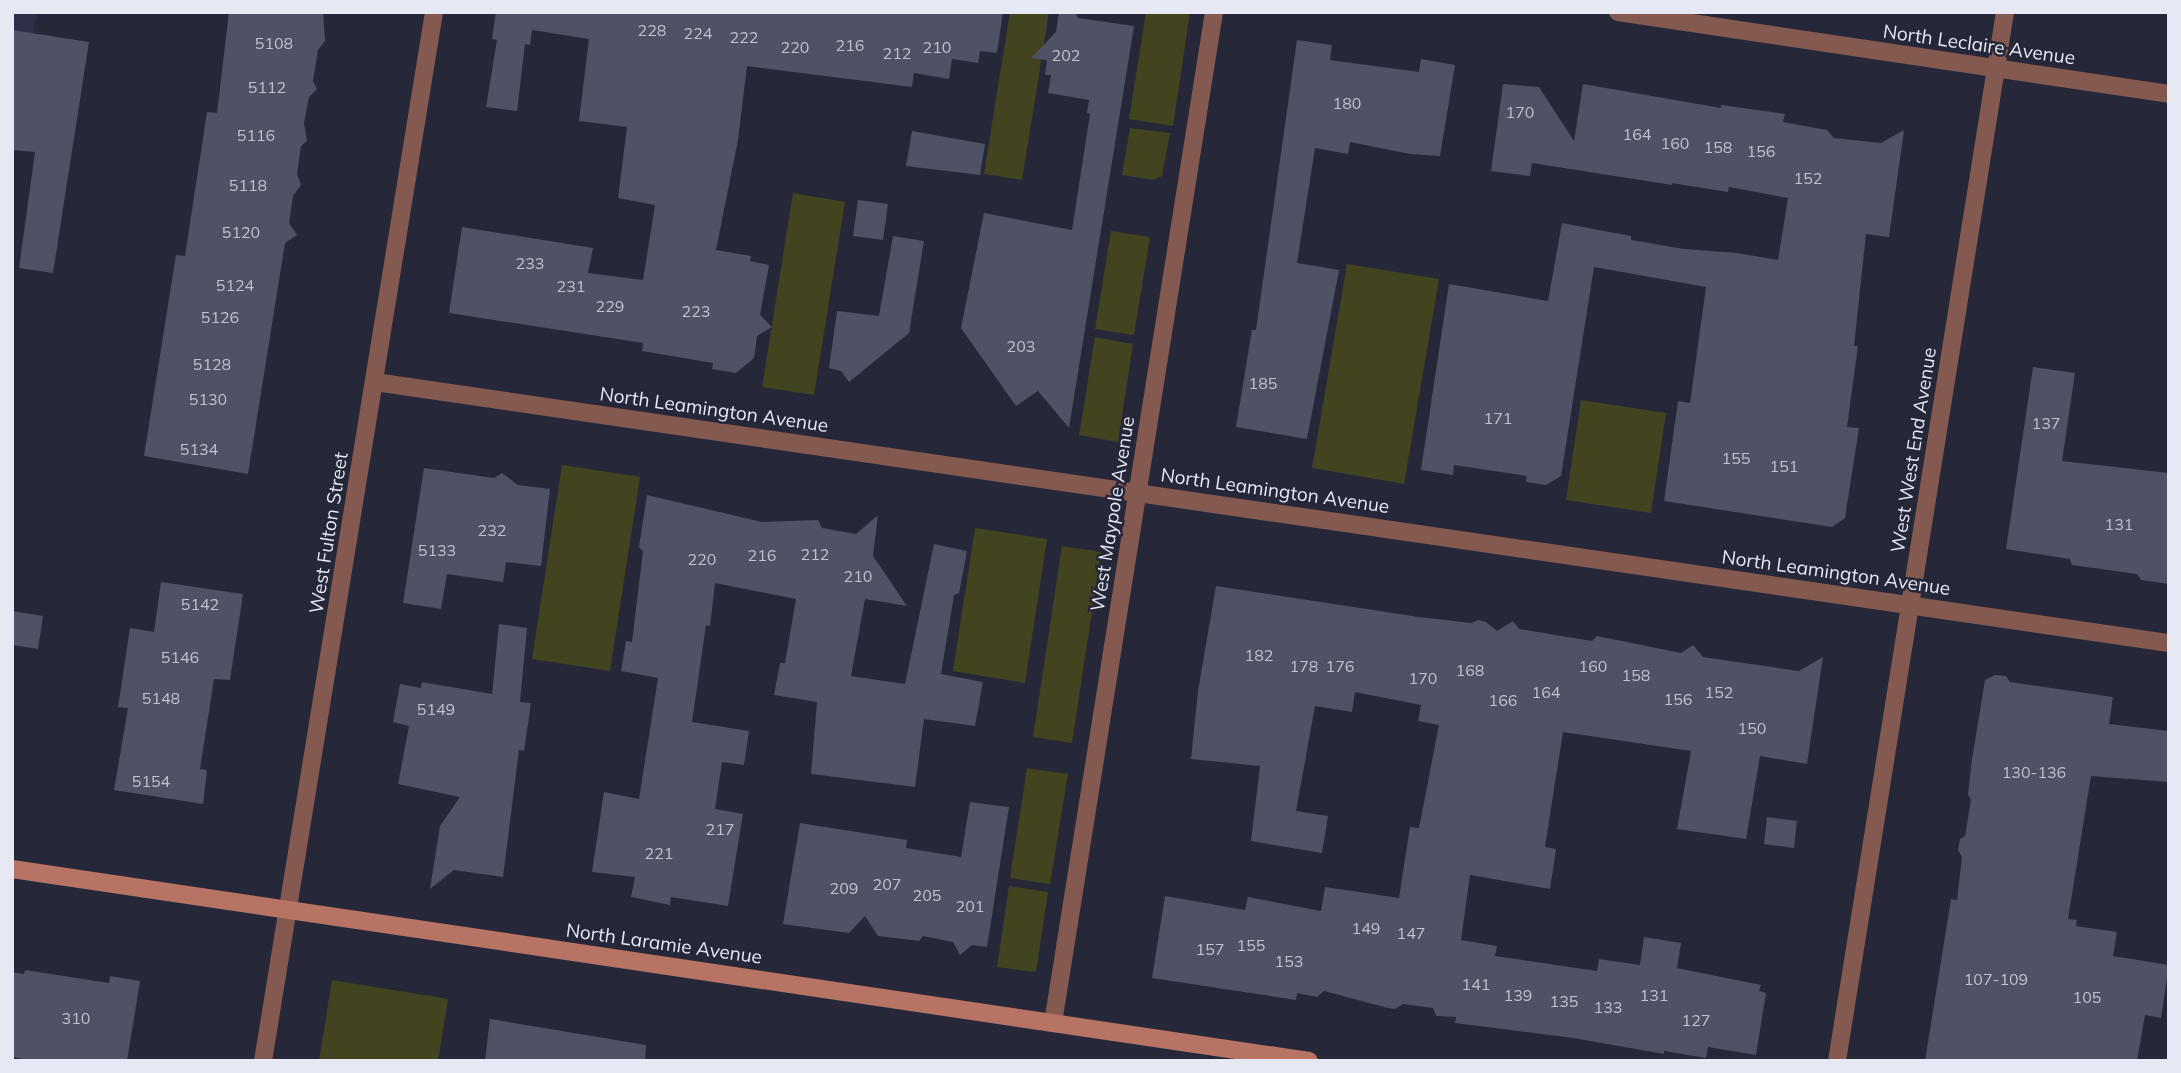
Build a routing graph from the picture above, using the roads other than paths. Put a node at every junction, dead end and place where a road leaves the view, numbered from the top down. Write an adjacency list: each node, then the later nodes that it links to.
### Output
1 (434, 12): 7 (street, West Fulton Street)
2 (1214, 12): 8 (street, West Maypole Avenue)
3 (1618, 12): 5 (street, North Leclaire Avenue)
4 (2005, 12): 5 (street, West West End Avenue)
5 (1996, 69): 6 (street, North Leclaire Avenue); 9 (street, West West End Avenue)
6 (2169, 94)
7 (374, 382): 8 (street, North Leamington Avenue); 12 (street, West Fulton Street)
8 (1137, 492): 9 (street, North Leamington Avenue); 13 (street, West Maypole Avenue)
9 (1910, 605): 10 (street, North Leamington Avenue); 16 (street, West West End Avenue)
10 (2169, 643)
11 (12, 869): 12 (street, North Laramie Avenue)
12 (288, 910): 13 (street, North Laramie Avenue); 14 (street, West Fulton Street)
13 (1053, 1023): 15 (street, North Laramie Avenue)
14 (263, 1061)
15 (1309, 1061)
16 (1837, 1061)

